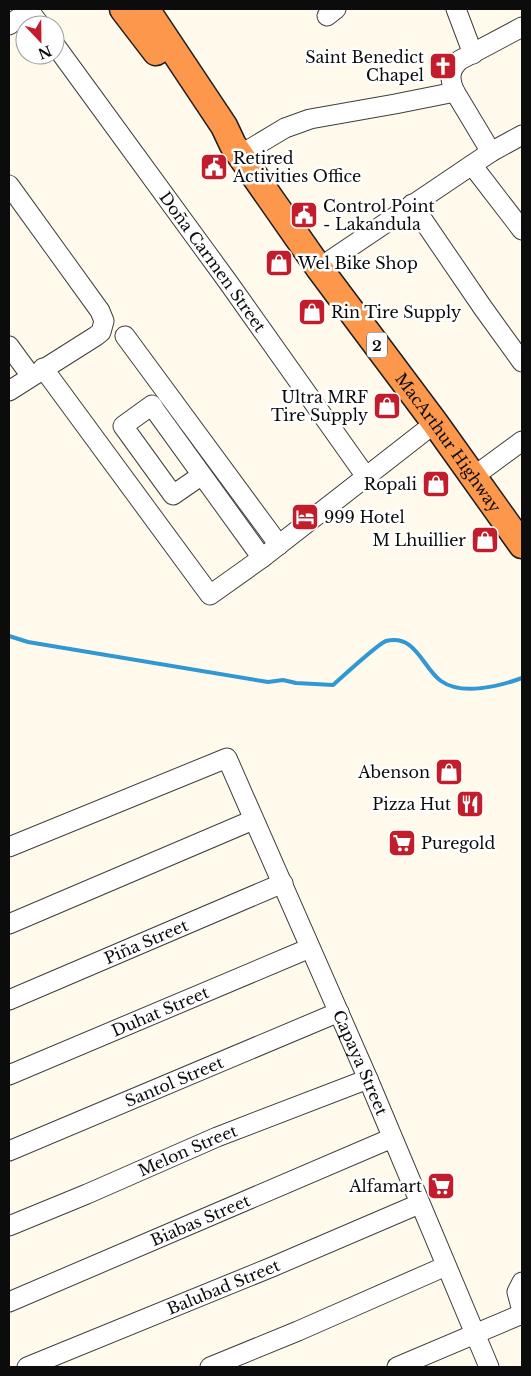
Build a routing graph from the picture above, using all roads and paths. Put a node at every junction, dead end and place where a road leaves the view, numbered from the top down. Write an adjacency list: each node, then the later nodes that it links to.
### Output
1 (123, 9): 11 (highway, MacArthur Highway / 2)
2 (146, 9): 11 (highway, MacArthur Highway / 2)
3 (456, 9): 7 (street)
4 (32, 13): 5 (street)
5 (9, 25)
6 (522, 28): 7 (street)
7 (473, 54): 9 (street)
8 (65, 59): 27 (street, Doña Carmen Street)
9 (455, 92): 11 (street); 12 (street)
10 (522, 135): 12 (street)
11 (236, 150): 17 (highway, MacArthur Highway / 2)
12 (491, 152): 13 (street)
13 (472, 165): 15 (street); 16 (street)
14 (9, 185): 21 (street)
15 (412, 204): 17 (street); 20 (street)
16 (522, 230)
17 (320, 268): 23 (highway, MacArthur Highway / 2)
18 (125, 336): 28 (street)
19 (9, 346): 21 (street)
20 (522, 362)
21 (37, 372): 22 (street); 30 (street)
22 (9, 391)
23 (435, 423): 26 (highway, MacArthur Highway / 2); 27 (street)
24 (522, 441): 26 (street)
25 (202, 475): 25 (street); 30 (street)
26 (473, 477): 29 (highway, MacArthur Highway / 2)
27 (367, 478): 28 (street)
28 (279, 545): 30 (street)
29 (522, 545)
30 (262, 558)
31 (253, 820): 32 (street, Capaya Street); 33 (street, Capaya Street); 34 (street)
32 (9, 848)
33 (283, 883): 35 (street, Capaya Street); 36 (street, Piña Street)
34 (9, 924)
35 (310, 948): 37 (street, Capaya Street); 38 (street, Duhat Street)
36 (9, 1000)
37 (338, 1012): 39 (street, Capaya Street); 41 (street, Santol Street)
38 (9, 1075)
39 (368, 1079): 40 (street, Capaya Street); 43 (street, Melon Street)
40 (392, 1138): 42 (street, Capaya Street); 46 (street, Biabas Street)
41 (9, 1150)
42 (420, 1204): 44 (street, Capaya Street); 49 (street, Balubad Street)
43 (9, 1226)
44 (446, 1266): 48 (street, Capaya Street); 50 (street)
45 (522, 1282): 47 (street)
46 (9, 1302)
47 (522, 1312): 48 (street)
48 (474, 1335): 51 (street); 52 (street, Capaya Street)
49 (27, 1367)
50 (210, 1367)
51 (397, 1367)
52 (489, 1367)

